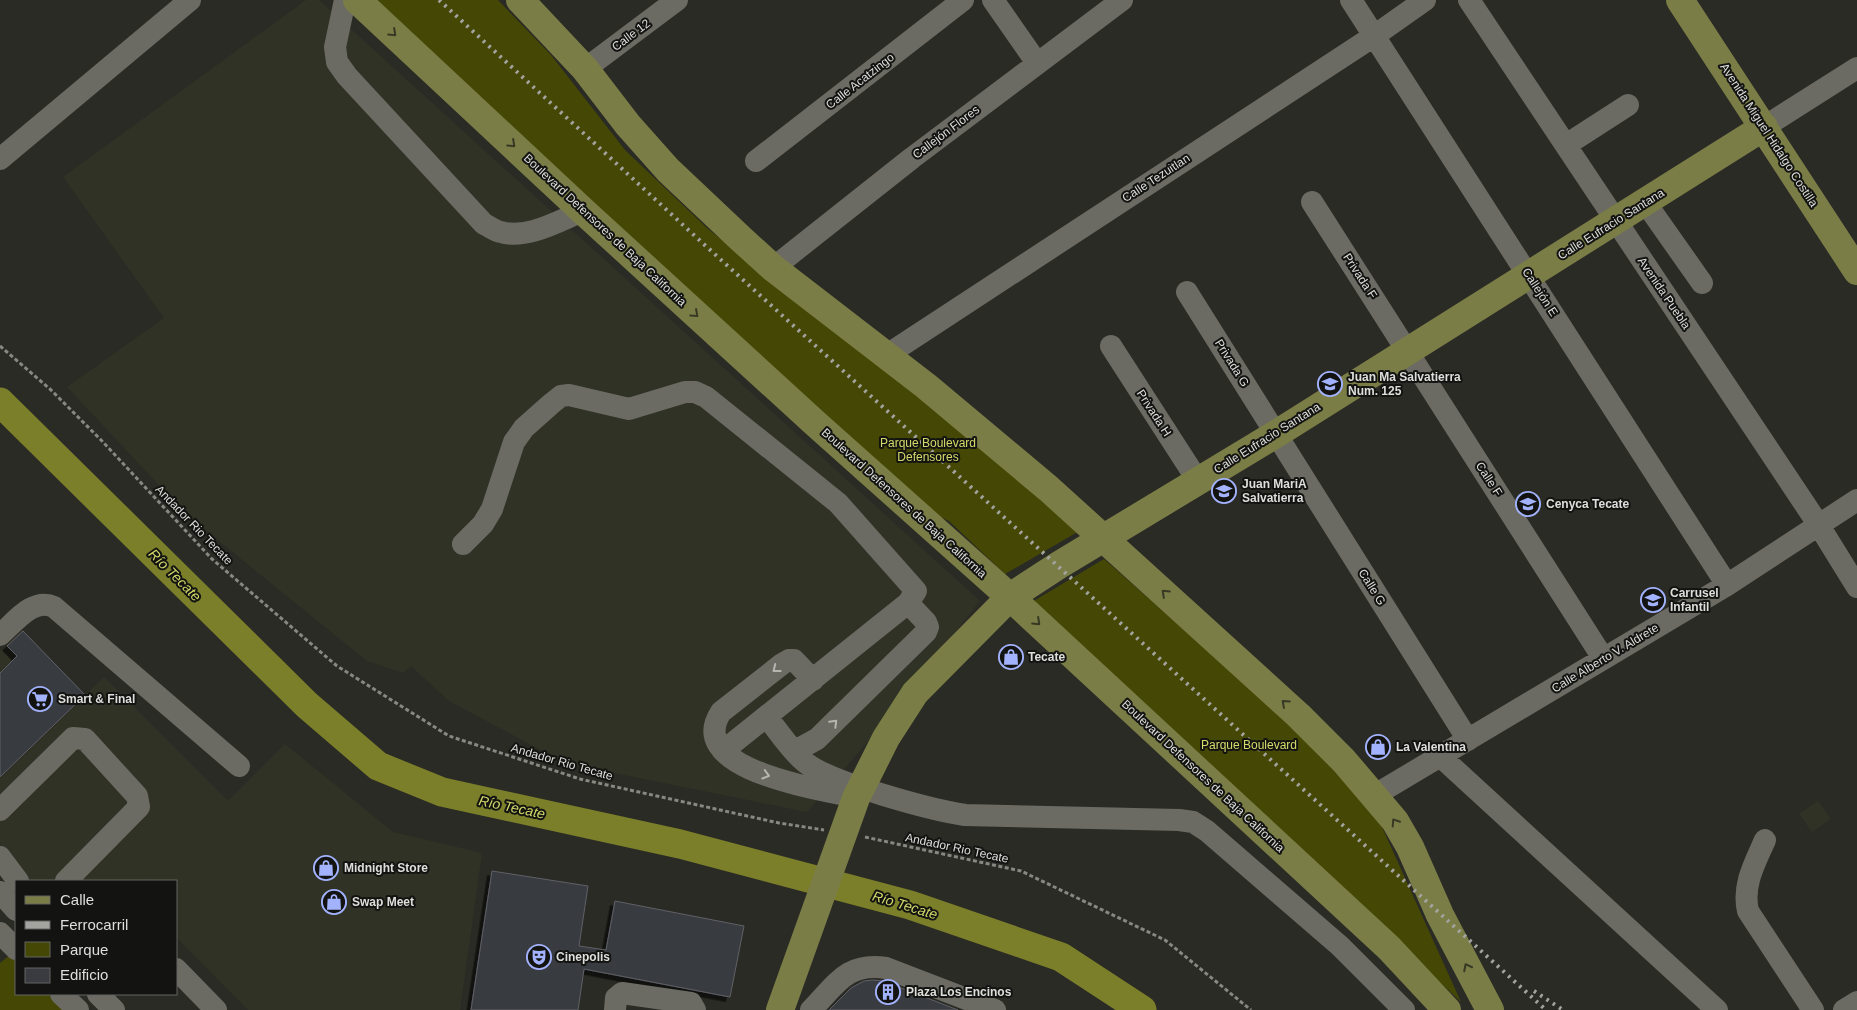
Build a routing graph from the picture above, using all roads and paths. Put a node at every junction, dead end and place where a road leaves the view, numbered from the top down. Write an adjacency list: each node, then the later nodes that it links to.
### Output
1 (190, 0): 20 (street)
2 (345, 0): 24 (street)
3 (357, 0): 24 (main road, Boulevard Defensores de Baja California, one-way to 24)
4 (520, 0): 16 (main road)
5 (677, 0): 16 (street, Calle 12)
6 (963, 0): 21 (street, Calle Acatzingo)
7 (992, 0): 14 (street)
8 (1122, 0): 14 (street, Callejón Flores)
9 (1351, 0): 13 (street, Callejón E)
10 (1425, 0): 13 (street, Calle Tezuitlan)
11 (1469, 0): 19 (street, Avenida Puebla)
12 (1680, 0): 18 (main road, Avenida Miguel Hidalgo Costilla)
13 (1374, 36): 28 (street, Callejón E); 34 (street, Calle Tezuitlan)
14 (1037, 63): 26 (street, Callejón Flores)
15 (1857, 68): 18 (street, Calle Eufracio Santana)
16 (585, 69): 26 (main road)
17 (1628, 105): 19 (street)
18 (1764, 127): 23 (main road, Calle Eufracio Santana); 27 (main road, Avenida Miguel Hidalgo Costilla)
19 (1566, 145): 25 (street, Avenida Puebla)
20 (0, 159)
21 (756, 161)
22 (1312, 202): 33 (street, Privada F)
23 (1645, 202): 25 (main road, Calle Eufracio Santana); 29 (street)
24 (583, 211): 43 (main road, Boulevard Defensores de Baja California, one-way to 43)
25 (1616, 220): 28 (main road, Calle Eufracio Santana); 38 (street, Avenida Puebla)
26 (772, 268): 34 (main road)
27 (1857, 271)
28 (1529, 275): 33 (main road, Calle Eufracio Santana); 41 (street, Callejón E)
29 (1702, 283)
30 (1188, 292): 35 (street, Privada G)
31 (0, 346): 57 (path, Andador Rio Tecate)
32 (1110, 346): 36 (street, Privada H)
33 (1407, 350): 35 (main road, Calle Eufracio Santana); 46 (street, Calle F)
34 (887, 354): 39 (main road)
35 (1276, 434): 36 (main road, Calle Eufracio Santana); 49 (street, Calle G)
36 (1198, 481): 39 (main road, Calle Eufracio Santana)
37 (1857, 500): 38 (street, Calle Alberto V. Aldrete)
38 (1818, 524): 41 (street, Calle Alberto V. Aldrete); 42 (street, Avenida Puebla)
39 (1105, 537): 43 (main road, Calle Eufracio Santana); 55 (main road, one-way to 39)
40 (464, 544): 44 (street)
41 (1727, 585): 46 (street, Calle Alberto V. Aldrete)
42 (1857, 587)
43 (1010, 597): 54 (main road, Calle Eufracio Santana); 78 (main road, Boulevard Defensores de Baja California, one-way to 78)
44 (908, 604): 47 (street); 51 (street, one-way to 44)
45 (0, 635): 53 (street)
46 (1603, 658): 49 (street, Calle Alberto V. Aldrete)
47 (813, 680): 48 (street); 50 (street, one-way to 50)
48 (767, 716): 50 (street); 51 (street)
49 (1468, 740): 52 (street, Calle Alberto V. Aldrete)
50 (723, 751): 54 (street, one-way to 54)
51 (795, 751): 54 (street)
52 (1441, 757): 55 (street, Calle Alberto V. Aldrete); 80 (street)
53 (239, 766)
54 (859, 792): 57 (main road, Calle Eufracio Santana); 77 (street)
55 (1375, 796): 79 (main road, one-way to 55)
56 (0, 810): 61 (street)
57 (841, 838): 73 (main road, Calle Eufracio Santana); 76 (path, Andador Rio Tecate)
58 (1765, 840): 81 (street)
59 (0, 856): 60 (street)
60 (17, 880)
61 (67, 880)
62 (0, 892): 63 (street)
63 (15, 909)
64 (178, 971): 70 (street)
65 (62, 995): 68 (street)
66 (99, 995): 69 (street)
67 (1857, 1002): 82 (street)
68 (78, 1010)
69 (114, 1010)
70 (216, 1010)
71 (615, 1010): 72 (street)
72 (695, 1010)
73 (780, 1010)
74 (811, 1010): 75 (street)
75 (995, 1010)
76 (1251, 1010)
77 (1404, 1010)
78 (1446, 1010)
79 (1490, 1010)
80 (1717, 1010)
81 (1813, 1010)
82 (1844, 1010)

